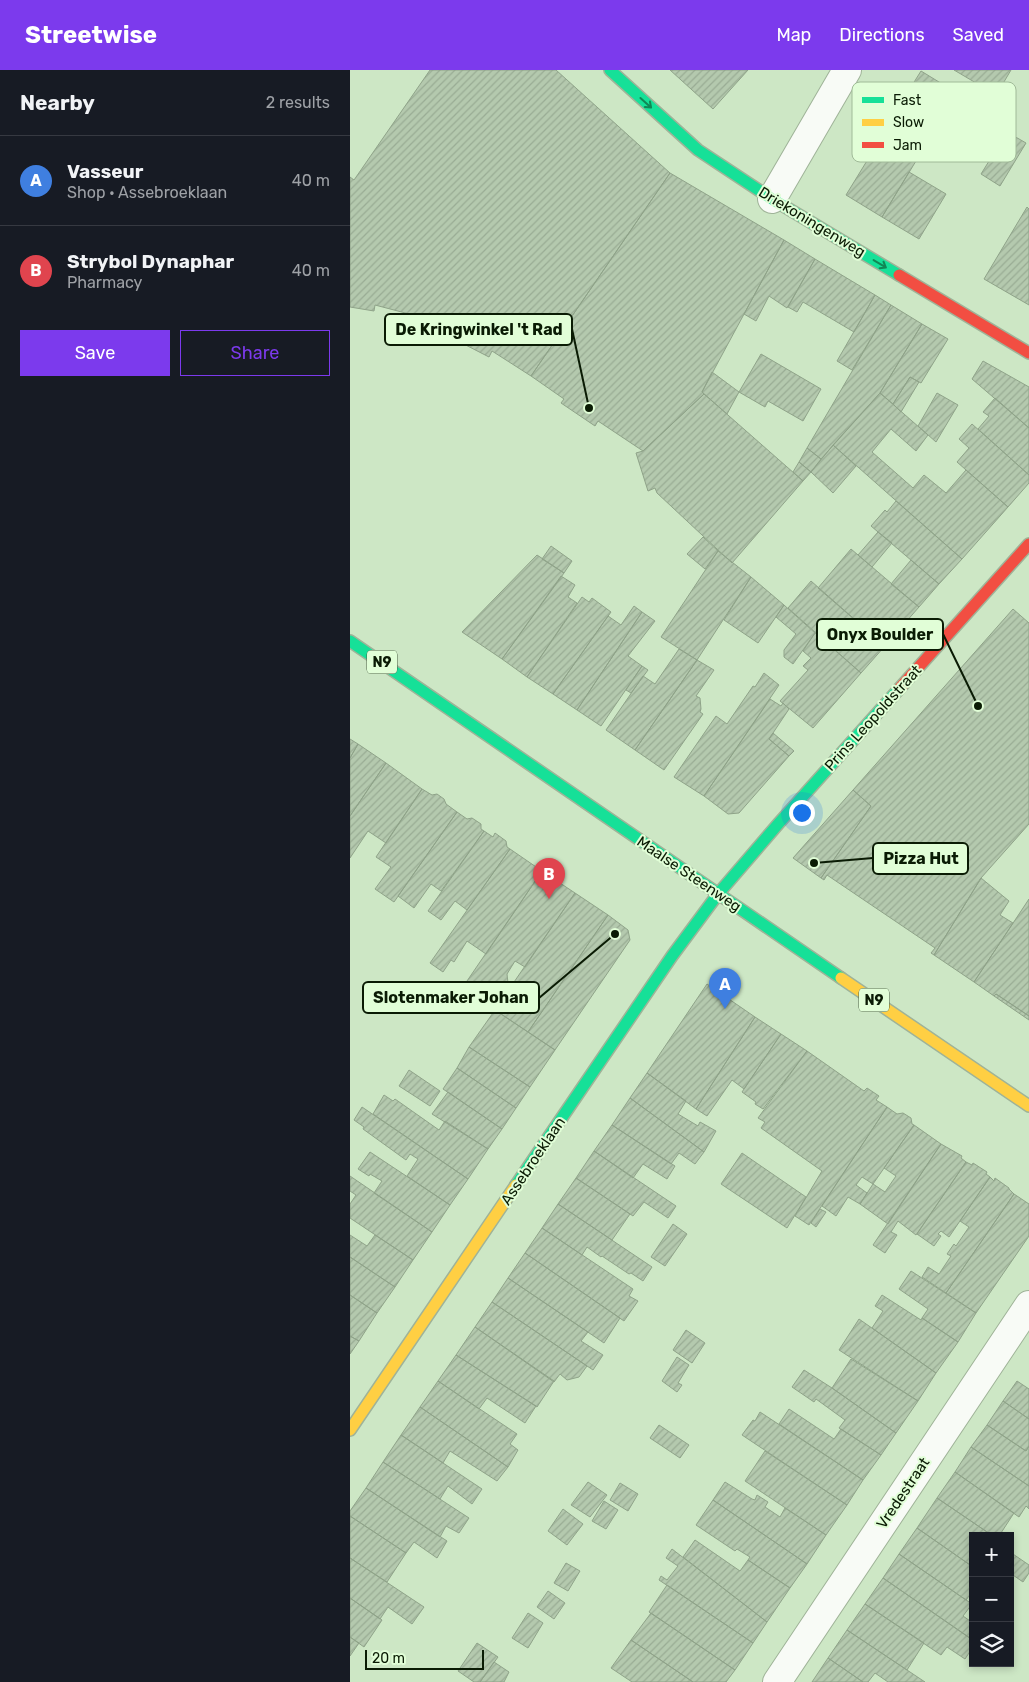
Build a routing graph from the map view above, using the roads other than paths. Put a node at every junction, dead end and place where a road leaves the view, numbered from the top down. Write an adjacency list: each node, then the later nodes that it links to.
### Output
1 (610, 70): 3 (street, Driekoningenweg, one-way to 3)
2 (847, 70): 3 (street)
3 (772, 198): 4 (street, Driekoningenweg, one-way to 4)
4 (1029, 353)
5 (1029, 544): 7 (street, Prins Leopoldstraat)
6 (350, 641): 7 (street, Maalse Steenweg / N9)
7 (718, 894): 8 (street, Maalse Steenweg / N9); 10 (street, Assebroeklaan)
8 (1029, 1106)
9 (1029, 1304): 11 (street, Vredestraat)
10 (350, 1430)
11 (777, 1682)

